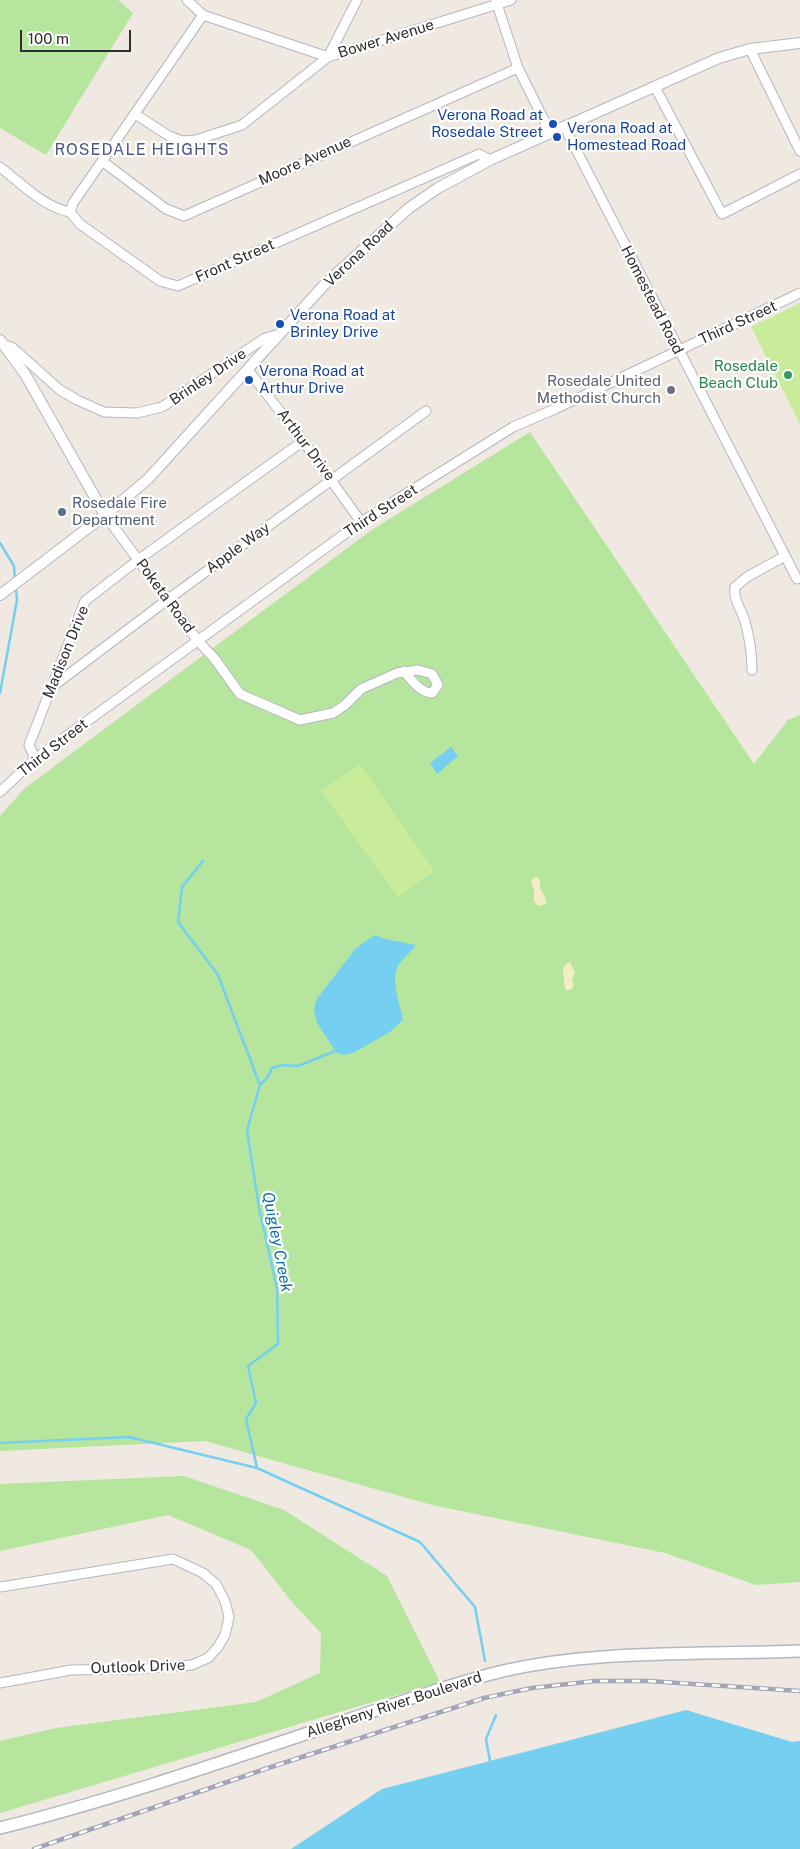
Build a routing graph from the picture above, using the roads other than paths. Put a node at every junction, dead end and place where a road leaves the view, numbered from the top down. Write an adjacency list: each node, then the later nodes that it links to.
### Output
1 (187, 0): 5 (street)
2 (357, 0): 8 (street)
3 (512, 0): 4 (street, Bower Avenue)
4 (497, 2): 8 (street, Bower Avenue); 9 (street)
5 (204, 14): 8 (street, Bower Avenue); 11 (street)
6 (800, 43): 7 (street, Verona Road)
7 (750, 49): 10 (street, Verona Road); 14 (street)
8 (328, 57): 11 (street)
9 (518, 68): 13 (street); 16 (street, Moore Avenue)
10 (655, 87): 12 (street, Verona Road); 18 (street)
11 (135, 114): 16 (street)
12 (564, 126): 13 (street, Verona Road); 23 (street, Homestead Road)
13 (550, 132): 15 (street, Verona Road)
14 (800, 151)
15 (490, 160): 19 (street, Front Street); 21 (street, Verona Road)
16 (102, 161): 19 (street)
17 (0, 167): 19 (street, Front Street)
18 (800, 174)
19 (70, 212)
20 (800, 294): 23 (street, Third Street)
21 (280, 334): 22 (street, Brinley Drive); 24 (street, Verona Road)
22 (2, 342): 28 (street, Poketa Road)
23 (679, 350): 29 (street, Third Street); 30 (street, Homestead Road)
24 (248, 370): 26 (street, Arthur Drive); 28 (street, Verona Road)
25 (426, 411): 27 (street, Apple Way)
26 (303, 440): 27 (street, Arthur Drive); 31 (street, Madison Drive)
27 (332, 480): 29 (street, Arthur Drive); 34 (street, Apple Way)
28 (105, 514): 31 (street, Poketa Road); 33 (street, Verona Road)
29 (361, 522): 35 (street, Third Street)
30 (785, 556): 32 (street, Homestead Road); 36 (street)
31 (138, 560): 34 (street, Poketa Road); 38 (street, Madison Drive)
32 (797, 580)
33 (4, 592)
34 (168, 600): 35 (street, Poketa Road); 38 (street, Apple Way)
35 (198, 641): 37 (street, Poketa Road); 39 (street, Third Street)
36 (752, 670)
37 (404, 671)
38 (52, 687): 39 (street, Madison Drive)
39 (35, 760): 40 (street, Third Street)
40 (0, 792)
41 (0, 1587): 43 (street, Outlook Drive)
42 (800, 1651): 44 (main road, Allegheny River Boulevard)
43 (0, 1683)
44 (0, 1828)

